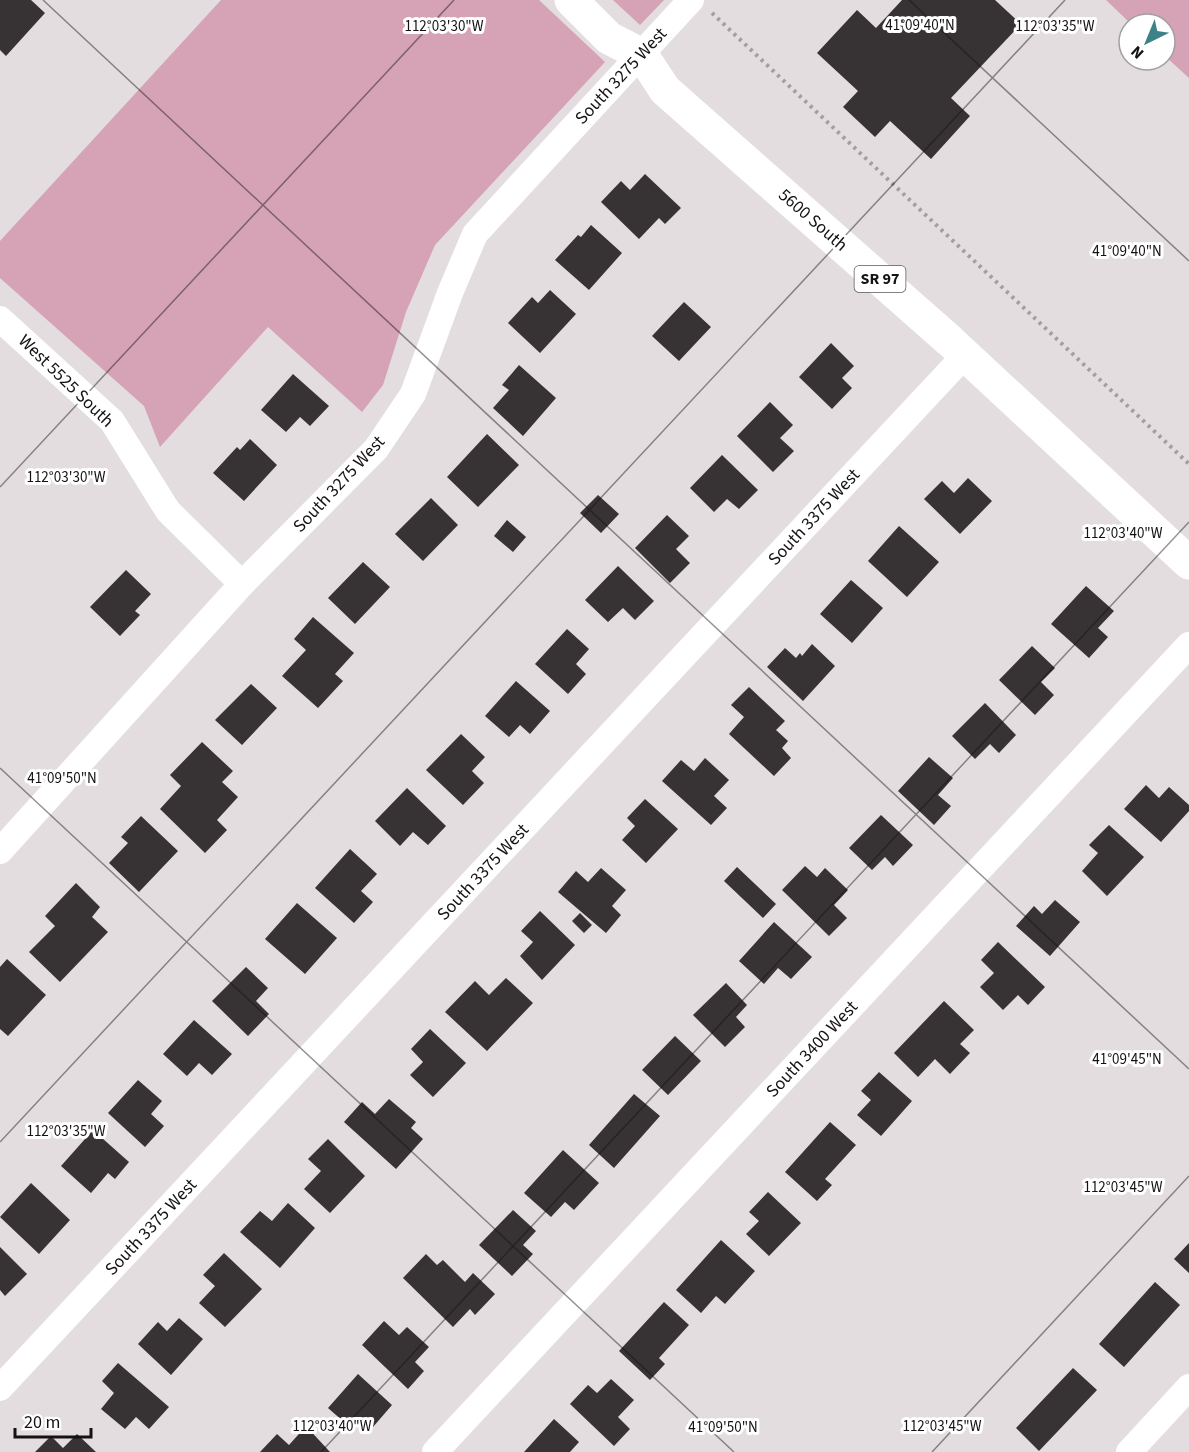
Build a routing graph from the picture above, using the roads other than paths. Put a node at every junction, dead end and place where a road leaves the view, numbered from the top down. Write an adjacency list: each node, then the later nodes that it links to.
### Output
1 (571, 0): 3 (main road, 5600 South / SR 97)
2 (699, 4): 3 (street, South 3275 West)
3 (642, 55): 5 (main road, 5600 South / SR 97); 7 (street, South 3275 West)
4 (0, 319): 7 (street, West 5525 South)
5 (965, 356): 6 (main road, 5600 South / SR 97); 11 (street, South 3375 West)
6 (1189, 563)
7 (242, 584): 9 (street, South 3275 West)
8 (1189, 645): 12 (street, South 3400 West)
9 (0, 851)
10 (1189, 1387): 13 (street)
11 (0, 1388)
12 (435, 1452)
13 (1129, 1452)

